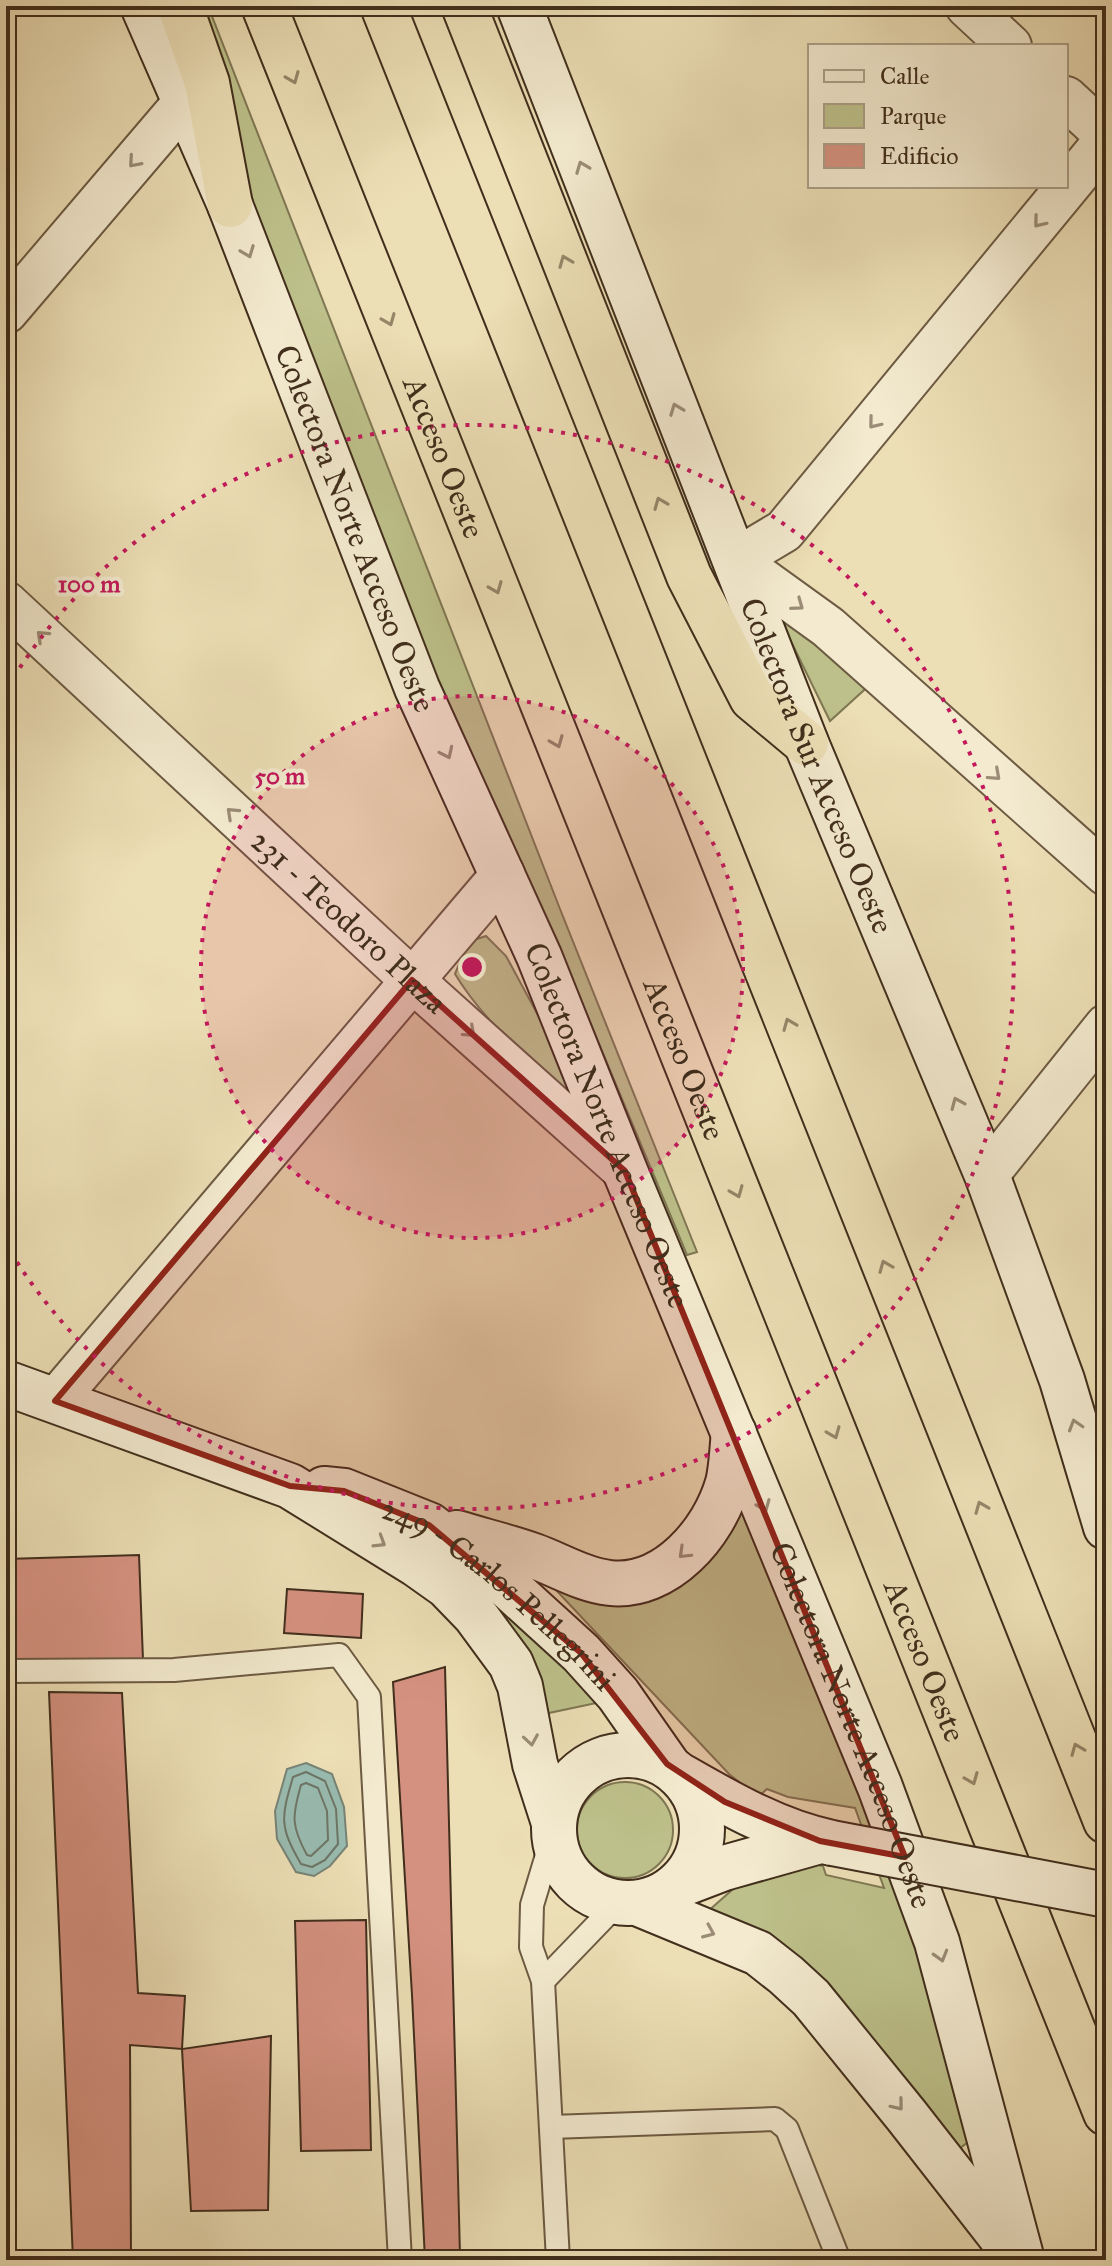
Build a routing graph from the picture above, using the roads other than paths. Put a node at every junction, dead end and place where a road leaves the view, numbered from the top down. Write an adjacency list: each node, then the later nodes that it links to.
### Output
1 (143, 6): 10 (street, Colectora Norte Acceso Oeste)
2 (180, 6): 14 (highway)
3 (264, 6): 40 (highway, Acceso Oeste, one-way to 40)
4 (383, 6): 33 (highway, one-way to 4)
5 (464, 6): 18 (highway, one-way to 5)
6 (519, 6): 16 (street, Colectora Sur Acceso Oeste, one-way to 6)
7 (967, 6): 8 (street)
8 (1008, 44)
9 (1068, 100): 11 (street)
10 (185, 102): 14 (street, Colectora Norte Acceso Oeste); 15 (street, one-way to 15)
11 (1106, 138): 12 (street, one-way to 12)
12 (1068, 184)
13 (1065, 188): 16 (street, one-way to 16)
14 (230, 205): 19 (street, Colectora Norte Acceso Oeste, one-way to 19)
15 (6, 312)
16 (735, 560): 18 (street, Colectora Sur Acceso Oeste); 20 (street, one-way to 20)
17 (6, 603): 21 (street, 231 - Teodoro Plaza, one-way to 17)
18 (806, 743): 24 (street, Colectora Sur Acceso Oeste, one-way to 18)
19 (503, 874): 21 (street); 23 (street, Colectora Norte Acceso Oeste)
20 (1106, 874)
21 (412, 980): 23 (street, 231 - Teodoro Plaza, one-way to 23); 26 (street)
22 (1106, 1026): 24 (street)
23 (625, 1171): 27 (street, Colectora Norte Acceso Oeste)
24 (987, 1175): 30 (street, Colectora Sur Acceso Oeste, one-way to 24)
25 (6, 1383): 26 (street, 249 - Carlos Pellegrini)
26 (55, 1401): 28 (street, 249 - Carlos Pellegrini)
27 (734, 1433): 29 (street, one-way to 29); 45 (street, Colectora Norte Acceso Oeste, one-way to 45)
28 (290, 1486): 29 (street, 249 - Carlos Pellegrini); 34 (street, 249 - Carlos Pellegrini, one-way to 34)
29 (429, 1525): 32 (street, 249 - Carlos Pellegrini)
30 (1106, 1527)
31 (6, 1671): 42 (lane)
32 (674, 1770): 34 (street); 35 (street, 249 - Carlos Pellegrini); 36 (street)
33 (1106, 1821)
34 (554, 1828): 38 (street); 39 (lane)
35 (826, 1842): 36 (street, 249 - Carlos Pellegrini); 37 (street, 249 - Carlos Pellegrini, bridge)
36 (677, 1886): 38 (street)
37 (1106, 1895)
38 (628, 1902): 39 (lane); 45 (street, one-way to 45)
39 (543, 1981): 41 (lane)
40 (1106, 2113)
41 (551, 2127): 43 (lane); 44 (lane)
42 (400, 2260)
43 (558, 2260)
44 (839, 2260)
45 (1021, 2260)

